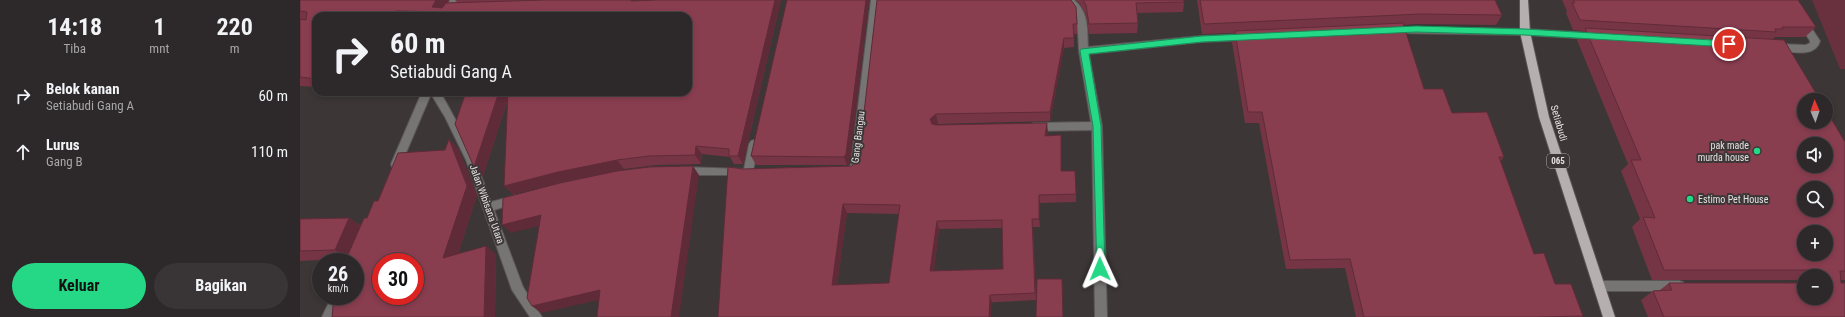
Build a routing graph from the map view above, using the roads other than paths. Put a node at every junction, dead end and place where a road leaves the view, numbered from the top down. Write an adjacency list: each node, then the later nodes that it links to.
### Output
1 (875, 0): 17 (street, Gang Bangau)
2 (1068, 0): 10 (street)
3 (1524, 0): 6 (main road, Setiabudi / 065)
4 (1788, 0): 9 (street)
5 (1384, 31): 6 (street)
6 (1525, 32): 8 (street); 21 (main road, Setiabudi / 065)
7 (1257, 36): 10 (street)
8 (1603, 37)
9 (1768, 46)
10 (1084, 51): 13 (street)
11 (425, 96): 18 (street)
12 (437, 96): 20 (street, Jalan Wibisana Utara)
13 (1097, 126): 14 (street); 26 (street)
14 (1026, 127)
15 (756, 134): 16 (street)
16 (672, 170)
17 (842, 172)
18 (392, 176)
19 (525, 197): 20 (street)
20 (488, 207): 25 (street, Jalan Wibisana Utara)
21 (1599, 286): 22 (street); 27 (main road, Setiabudi / 065)
22 (1693, 286)
23 (334, 305): 24 (street)
24 (328, 317)
25 (536, 317)
26 (1101, 317)
27 (1609, 317)

